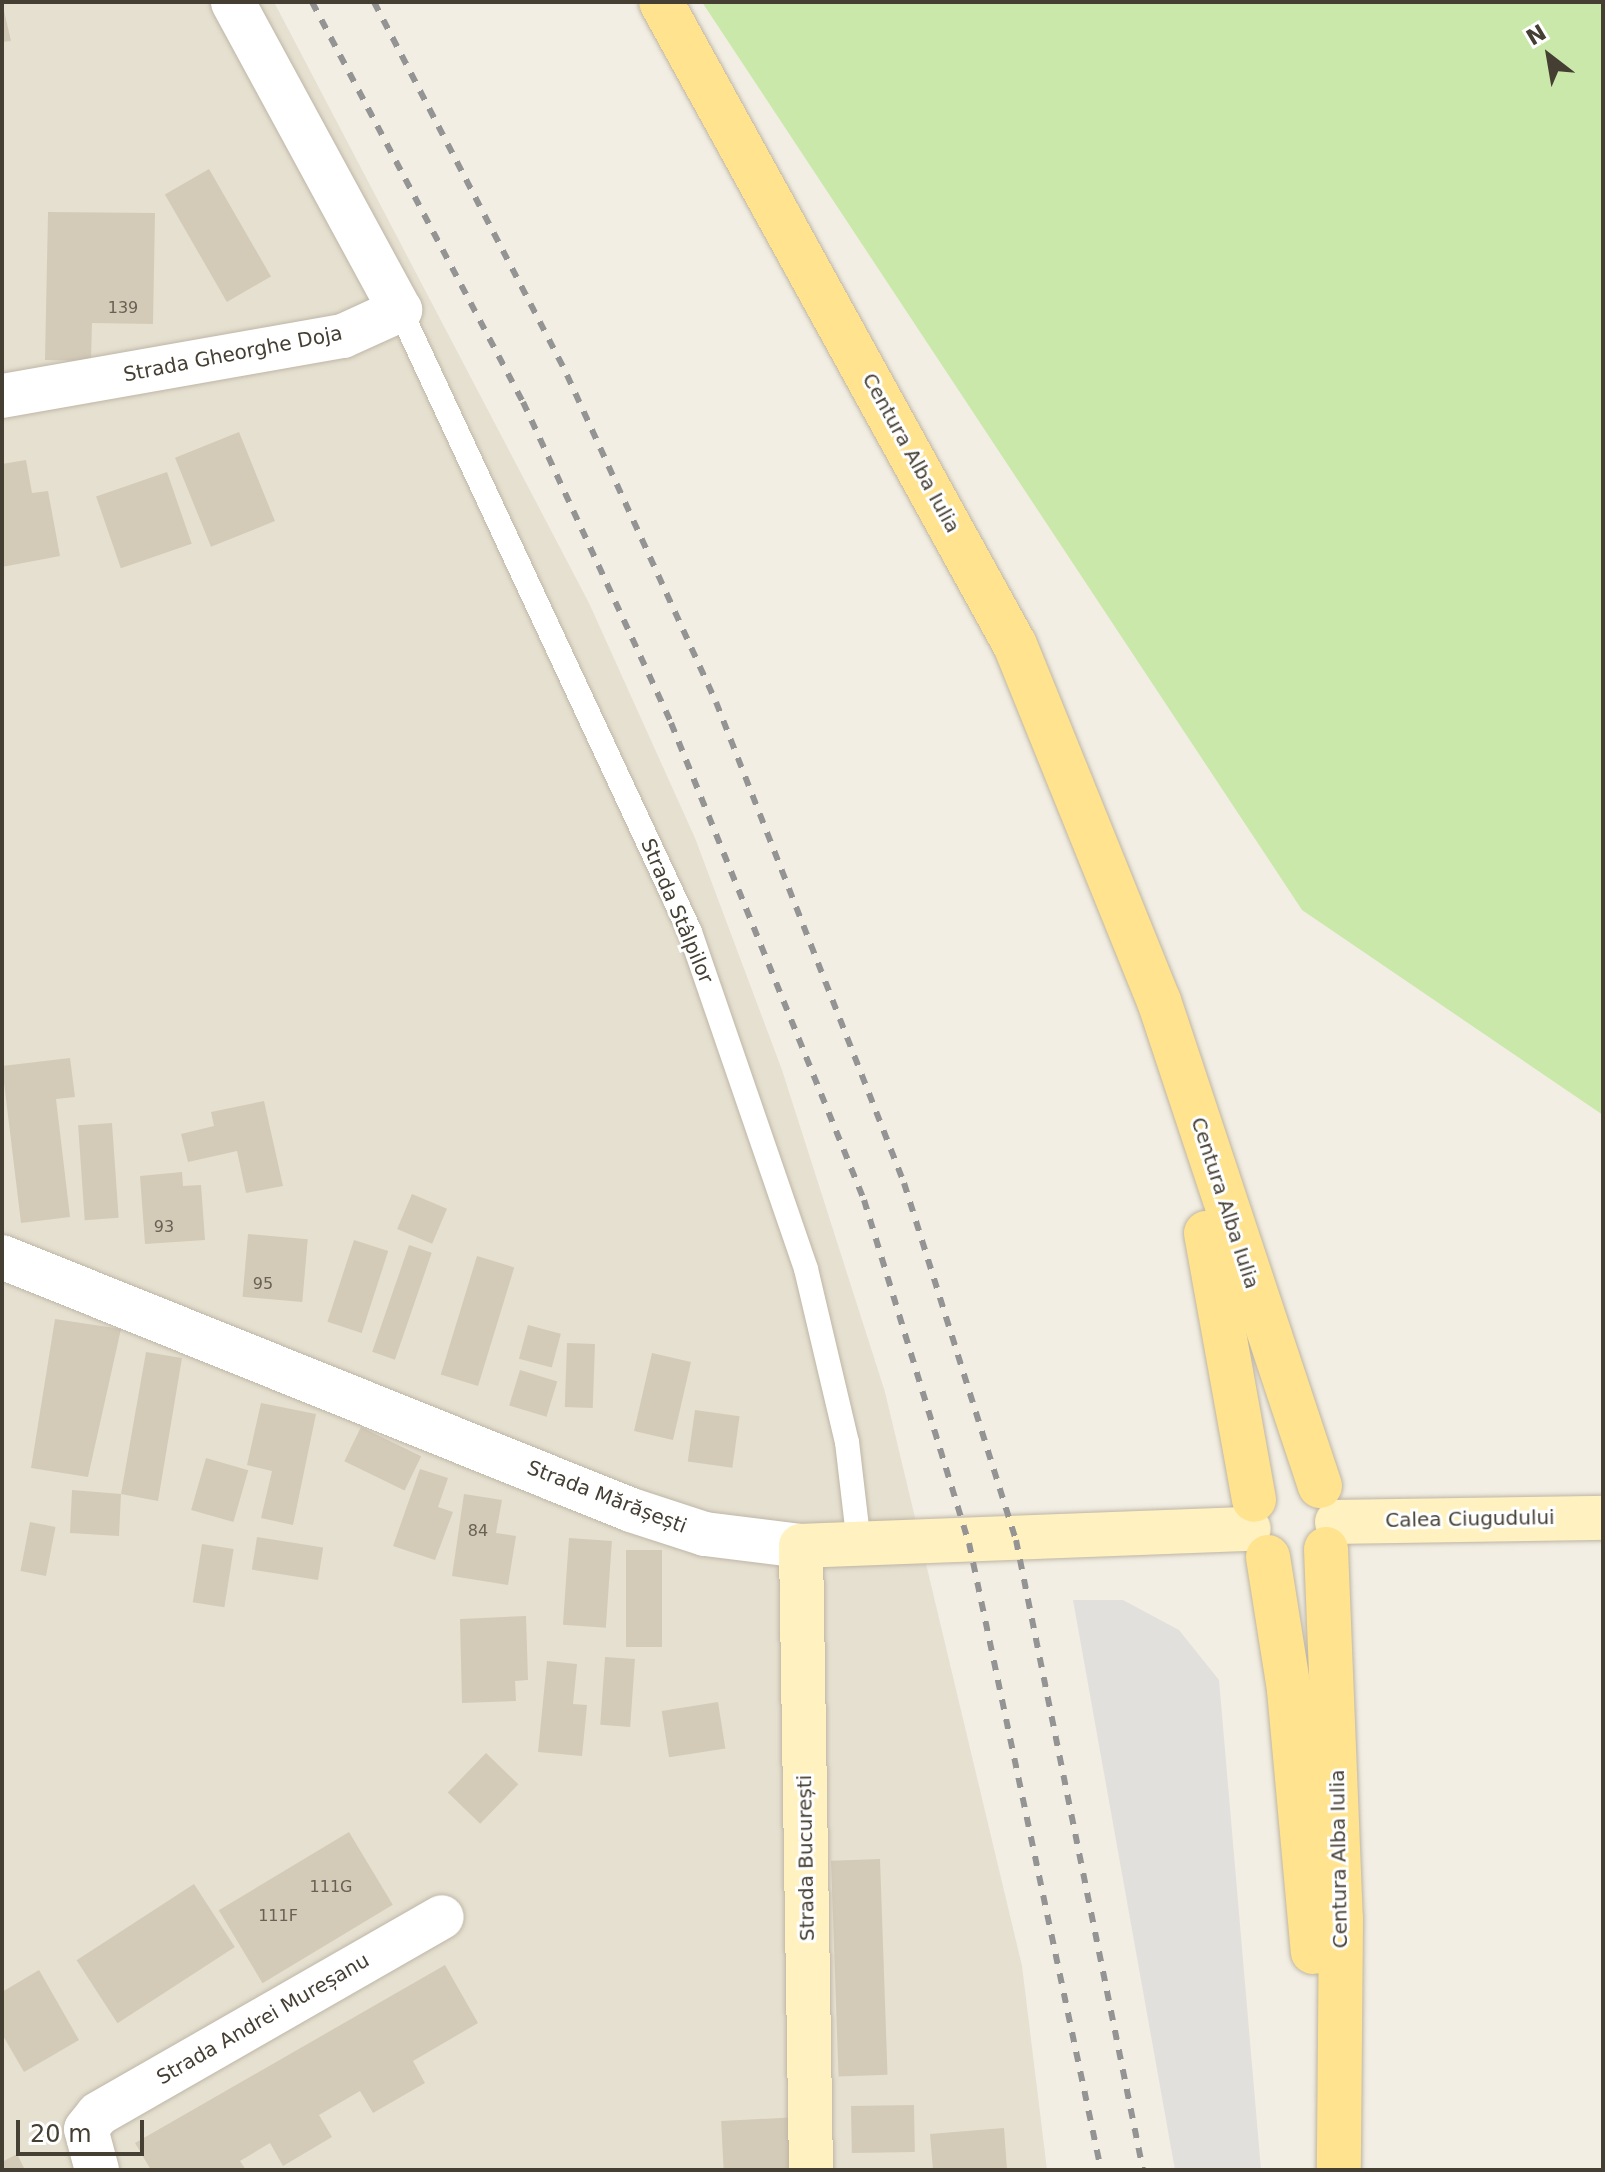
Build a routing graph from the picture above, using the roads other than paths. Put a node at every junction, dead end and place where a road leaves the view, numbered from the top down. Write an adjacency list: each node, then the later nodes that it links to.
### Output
1 (233, 2): 3 (street)
2 (661, 2): 5 (main road, Centura Alba Iulia)
3 (400, 310): 4 (street, Strada Gheorghe Doja); 10 (lane, Strada Stâlpilor)
4 (2, 396)
5 (1124, 922): 8 (main road, Centura Alba Iulia); 9 (main road, Centura Alba Iulia)
6 (2, 1257): 11 (street, Strada Mărășești)
7 (1603, 1518): 8 (main road, Calea Ciugudului)
8 (1327, 1519): 9 (main road); 9 (main road); 16 (main road, Centura Alba Iulia)
9 (1257, 1529): 10 (main road, Strada Mărășești); 15 (main road, Centura Alba Iulia)
10 (859, 1544): 11 (main road, Strada Mărășești)
11 (801, 1546): 14 (main road, Strada București)
12 (442, 1917): 13 (street, Strada Andrei Mureșanu)
13 (97, 2170)
14 (811, 2170)
15 (1319, 2170)
16 (1339, 2170)

